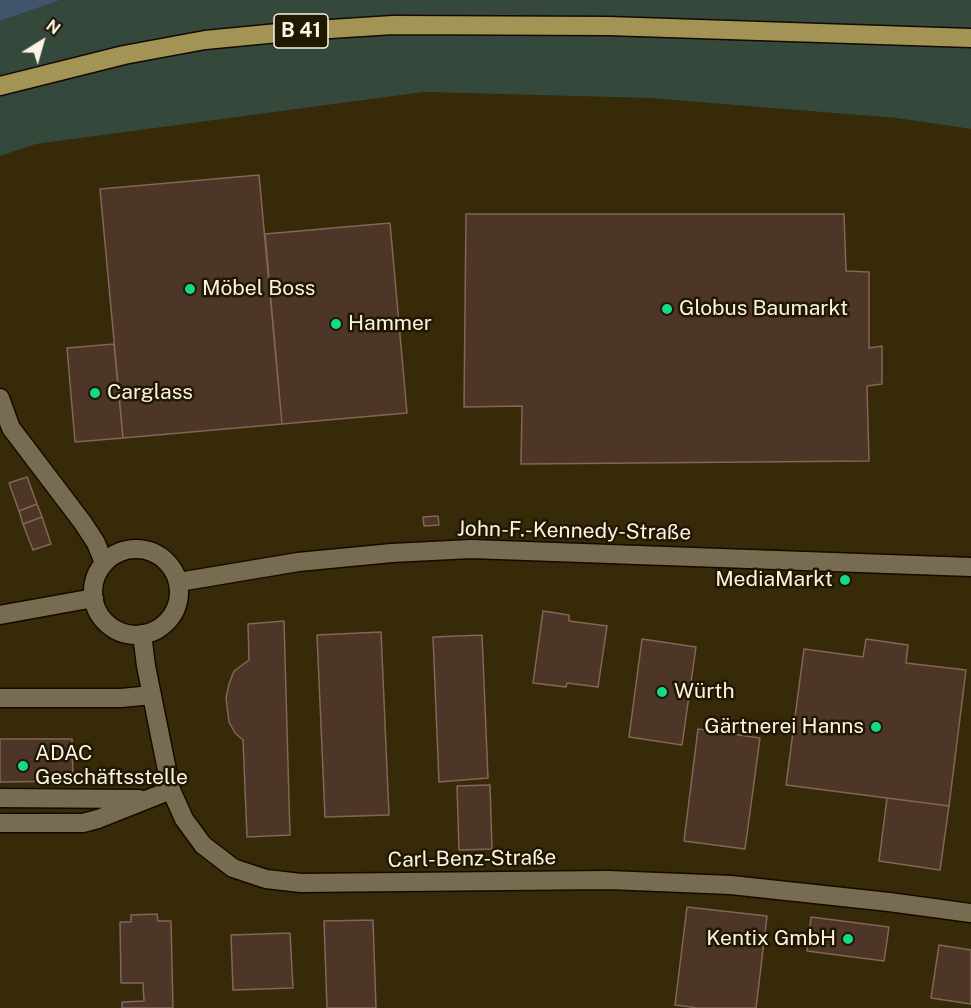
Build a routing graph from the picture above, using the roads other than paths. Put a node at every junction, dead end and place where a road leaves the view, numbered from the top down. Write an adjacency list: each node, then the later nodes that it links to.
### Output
1 (971, 29): 2 (main road)
2 (928, 37): 3 (main road, B 41); 4 (main road); 5 (main road, B 41)
3 (971, 38)
4 (971, 50)
5 (0, 86)
6 (0, 398): 7 (street)
7 (5, 431): 8 (street)
8 (104, 563): 10 (street); 11 (street)
9 (971, 567): 10 (street, John-F.-Kennedy-Straße)
10 (179, 582): 13 (street)
11 (94, 598): 12 (street); 13 (street)
12 (0, 615)
13 (142, 634): 14 (street, Carl-Benz-Straße)
14 (152, 695): 15 (street); 16 (street, Carl-Benz-Straße)
15 (0, 698)
16 (171, 790): 18 (street); 20 (street, Carl-Benz-Straße)
17 (0, 798): 18 (street)
18 (149, 799): 19 (street)
19 (0, 823)
20 (971, 913)

